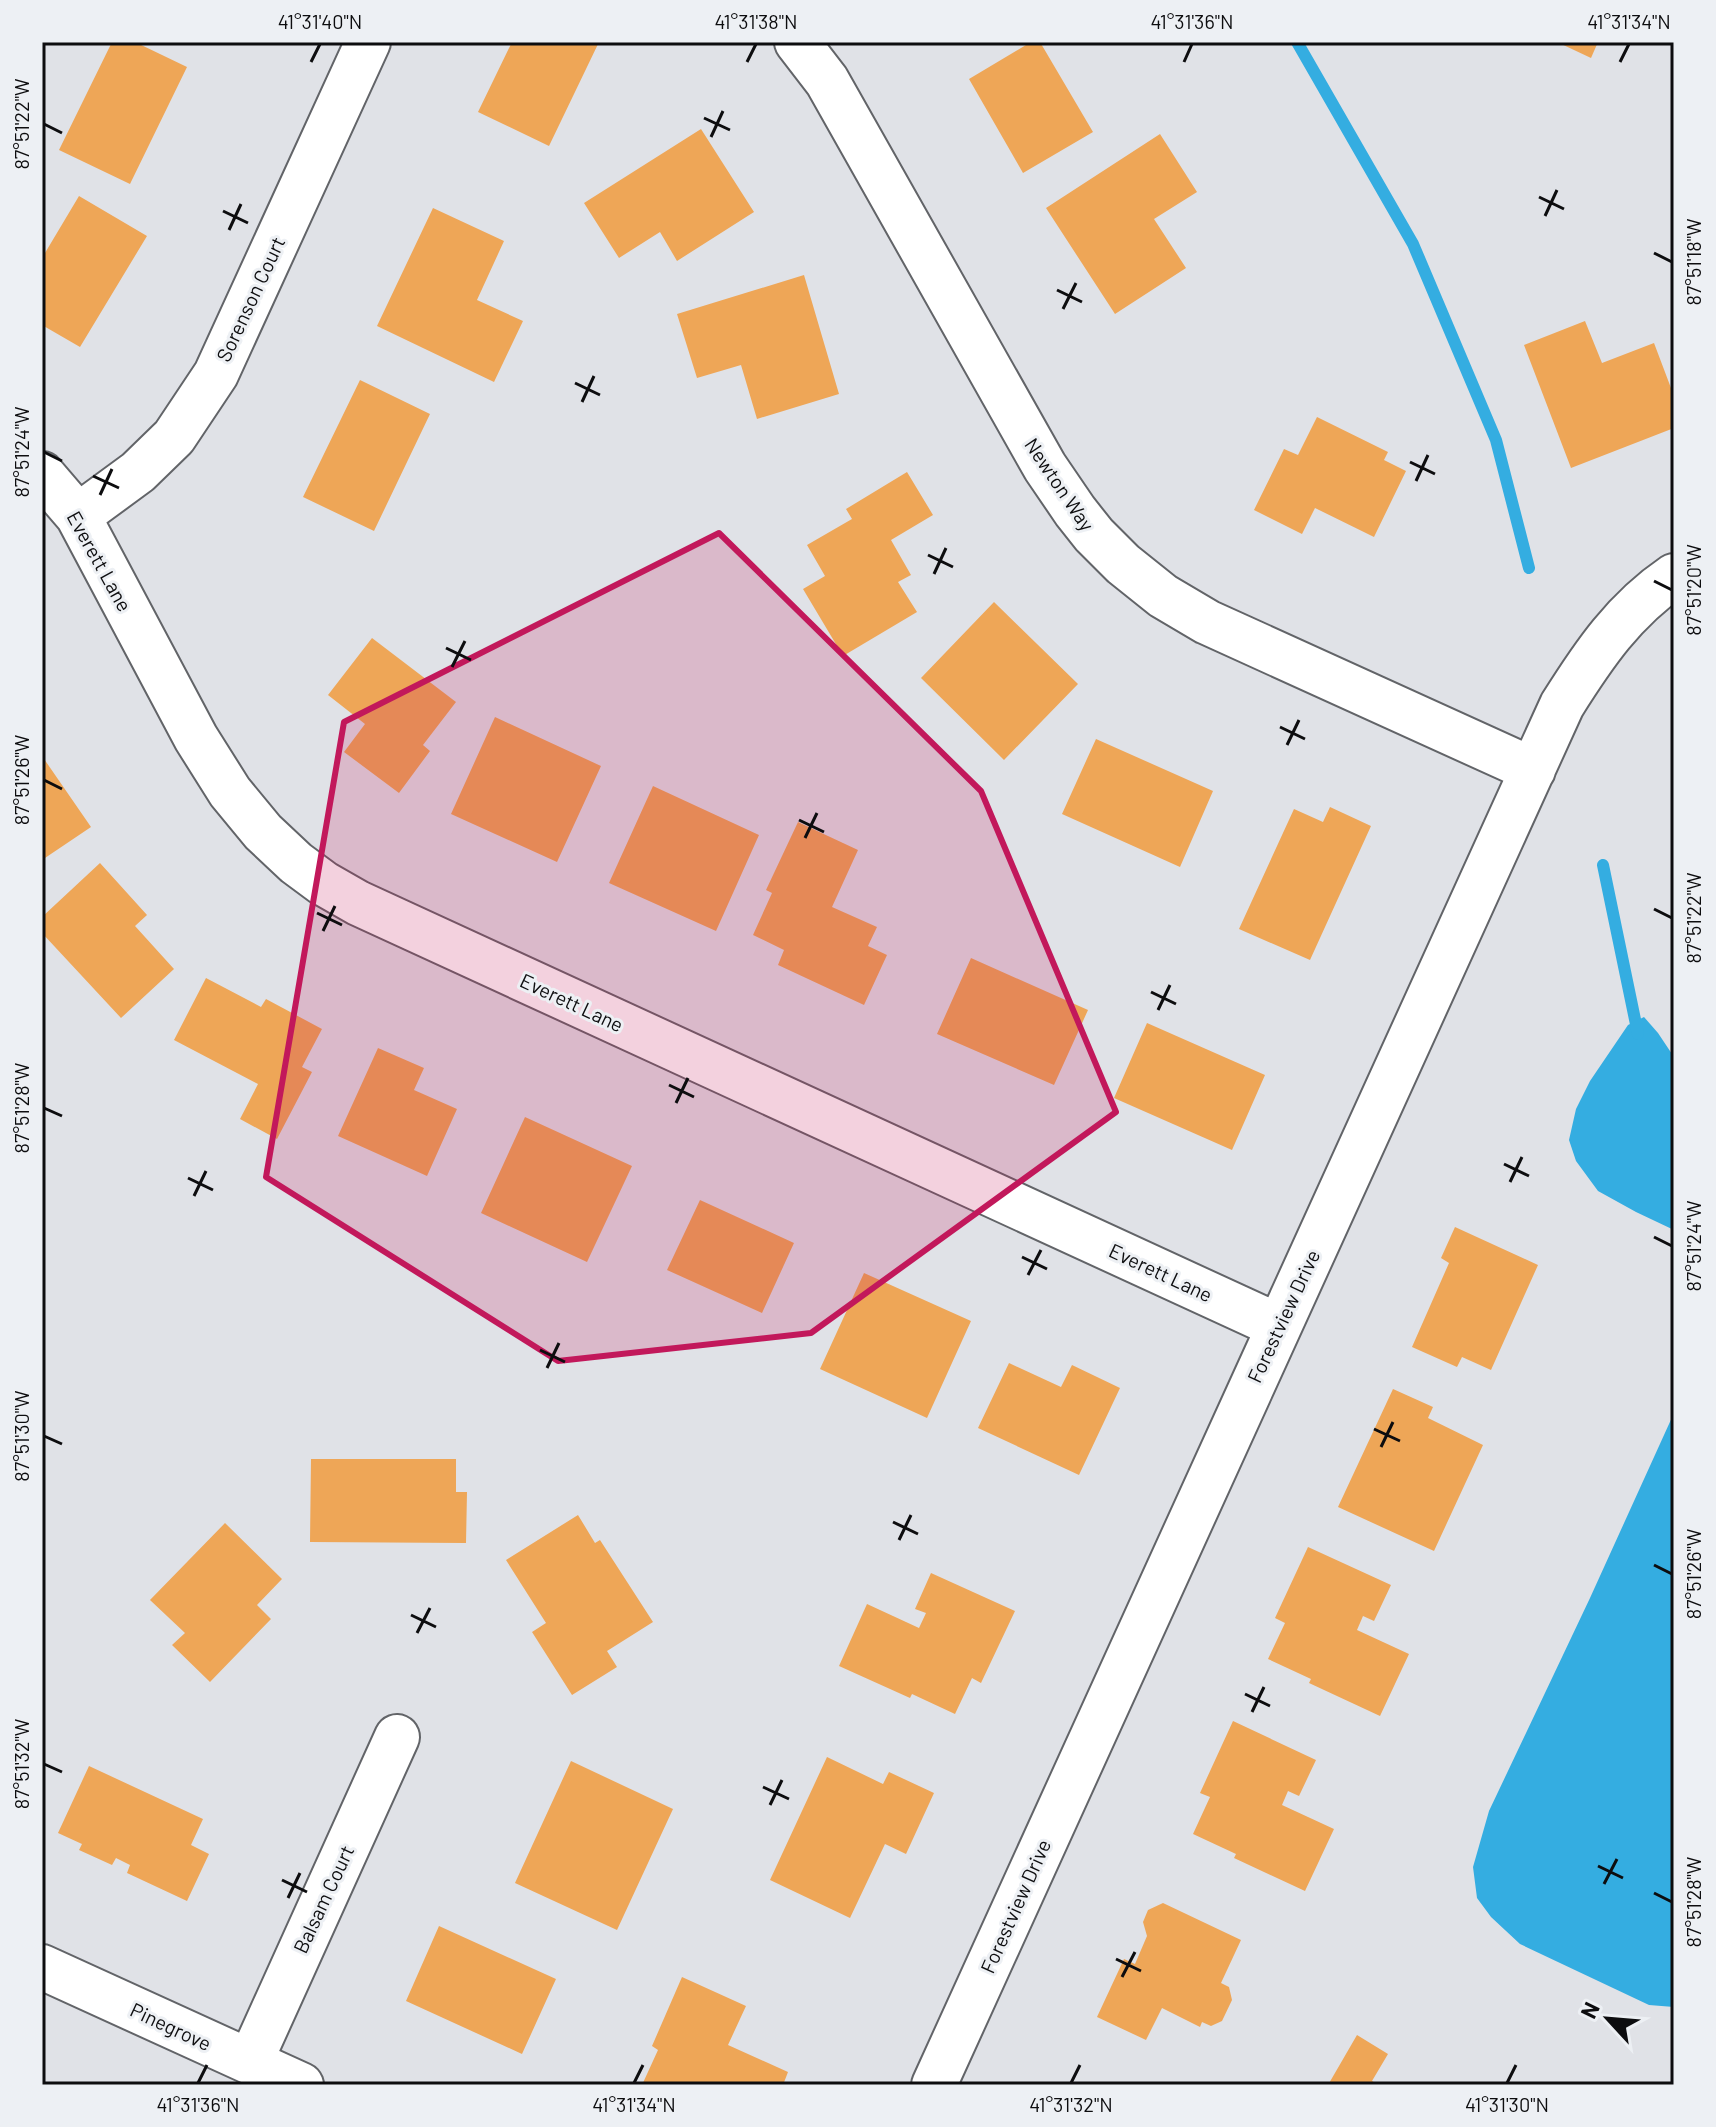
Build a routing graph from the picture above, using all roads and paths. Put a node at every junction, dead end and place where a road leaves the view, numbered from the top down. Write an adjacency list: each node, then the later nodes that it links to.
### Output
1 (368, 42): 4 (street, Sorenson Court)
2 (797, 42): 6 (street, Newton Way)
3 (42, 474): 4 (street, Everett Lane)
4 (78, 516): 7 (street, Everett Lane)
5 (1674, 576): 6 (street, Forestview Drive)
6 (1533, 770): 7 (street, Forestview Drive)
7 (1278, 1326): 12 (street, Forestview Drive)
8 (397, 1737): 10 (street, Balsam Court)
9 (42, 1967): 10 (street, Pinegrove)
10 (250, 2062): 11 (street, Pinegrove)
11 (301, 2085)
12 (934, 2085)

